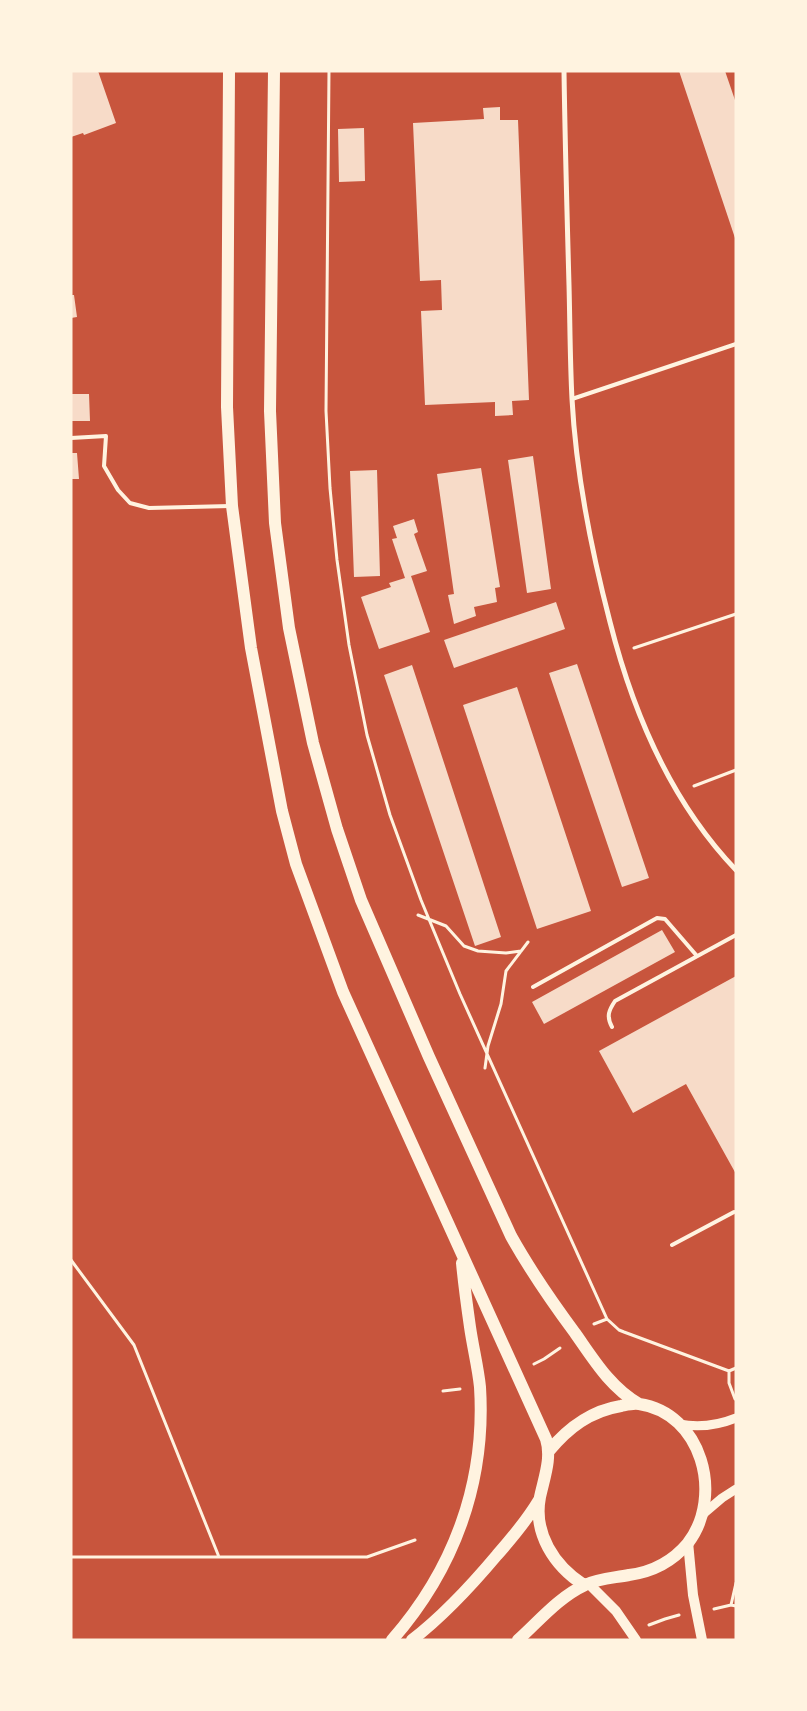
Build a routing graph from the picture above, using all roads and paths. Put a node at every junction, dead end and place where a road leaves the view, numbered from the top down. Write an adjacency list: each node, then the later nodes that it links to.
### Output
1 (229, 71): 8 (main road)
2 (274, 71): 31 (main road)
3 (329, 71): 15 (path)
4 (564, 71): 6 (street)
5 (736, 344): 6 (lane)
6 (572, 399): 10 (street)
7 (71, 438): 8 (lane)
8 (232, 506): 26 (main road)
9 (736, 614): 10 (path)
10 (618, 654): 12 (street)
11 (736, 770): 12 (path)
12 (677, 792): 13 (street)
13 (736, 870)
14 (418, 915): 15 (path)
15 (429, 918): 18 (path); 22 (path)
16 (736, 935): 19 (lane)
17 (528, 942): 18 (path)
18 (521, 951): 22 (path)
19 (697, 956): 20 (lane); 21 (lane)
20 (533, 987)
21 (612, 1027)
22 (487, 1053): 23 (path); 29 (path)
23 (485, 1068)
24 (735, 1212): 25 (lane)
25 (672, 1245)
26 (460, 1250): 34 (main road); 45 (main road)
27 (71, 1260): 41 (path)
28 (736, 1368): 29 (path)
29 (729, 1371): 30 (path)
30 (736, 1400)
31 (639, 1404): 33 (main road); 34 (main road)
32 (736, 1418): 33 (street)
33 (679, 1424): 37 (main road)
34 (549, 1451): 36 (main road)
35 (736, 1489): 37 (street)
36 (540, 1498): 42 (main road); 46 (main road)
37 (702, 1514): 39 (main road)
38 (415, 1540): 41 (path)
39 (688, 1542): 42 (main road); 49 (main road)
40 (71, 1557): 41 (path)
41 (219, 1557)
42 (586, 1584): 47 (main road); 48 (main road)
43 (731, 1605): 44 (path)
44 (736, 1606)
45 (392, 1640)
46 (412, 1640)
47 (518, 1640)
48 (636, 1640)
49 (702, 1640)

